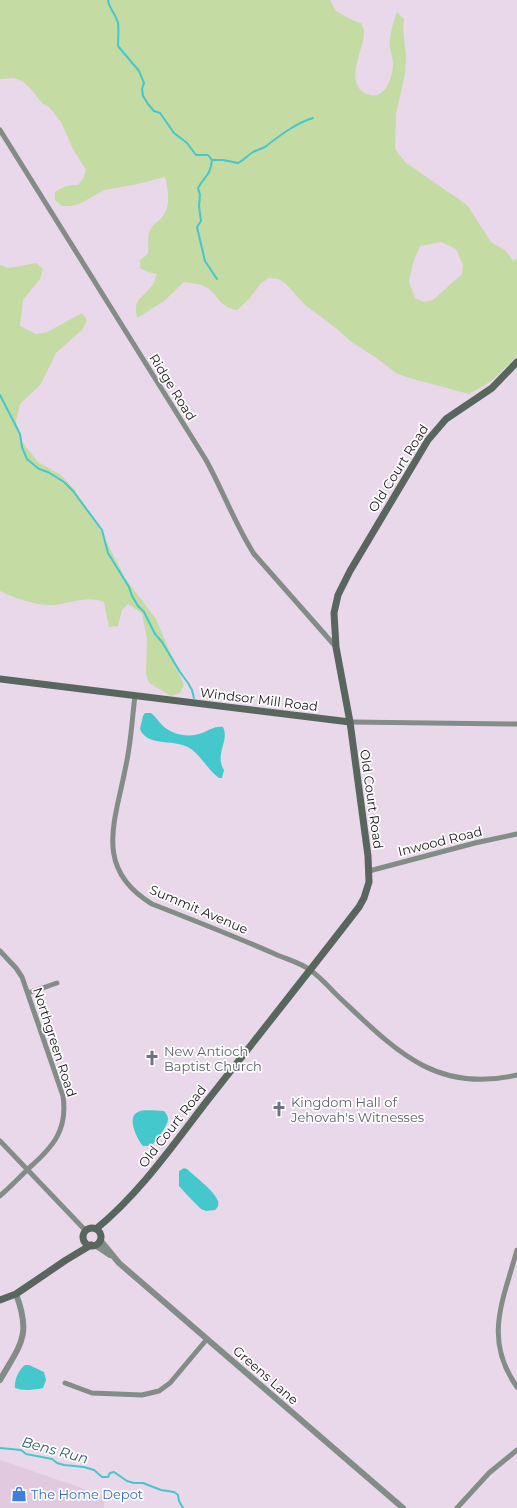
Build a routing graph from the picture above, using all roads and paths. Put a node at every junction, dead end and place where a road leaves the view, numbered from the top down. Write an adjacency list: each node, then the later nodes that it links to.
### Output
1 (0, 130): 3 (street, Ridge Road)
2 (517, 362): 3 (main road, Old Court Road)
3 (336, 647): 6 (main road, Old Court Road)
4 (0, 679): 5 (main road, Windsor Mill Road)
5 (135, 696): 6 (main road, Windsor Mill Road); 11 (street, Summit Avenue)
6 (350, 722): 7 (street, Windsor Mill Road); 9 (main road, Old Court Road)
7 (517, 724)
8 (517, 834): 9 (street, Inwood Road)
9 (369, 871): 11 (main road, Old Court Road)
10 (0, 951): 13 (street, Northgreen Road)
11 (310, 970): 14 (street, Summit Avenue); 19 (main road, Old Court Road)
12 (58, 982): 13 (street)
13 (28, 993): 16 (street, Northgreen Road)
14 (517, 1075)
15 (0, 1141): 16 (street)
16 (28, 1170): 17 (street, Northgreen Road); 18 (street)
17 (0, 1196)
18 (86, 1231): 19 (main road); 19 (main road)
19 (94, 1239): 21 (main road, Old Court Road); 23 (street, Greens Lane)
20 (517, 1250): 26 (street)
21 (16, 1294): 22 (main road, Old Court Road); 24 (street)
22 (0, 1300)
23 (207, 1339): 25 (street); 28 (street, Greens Lane)
24 (0, 1380)
25 (65, 1383)
26 (517, 1387)
27 (517, 1450): 29 (street)
28 (403, 1508)
29 (457, 1508)

